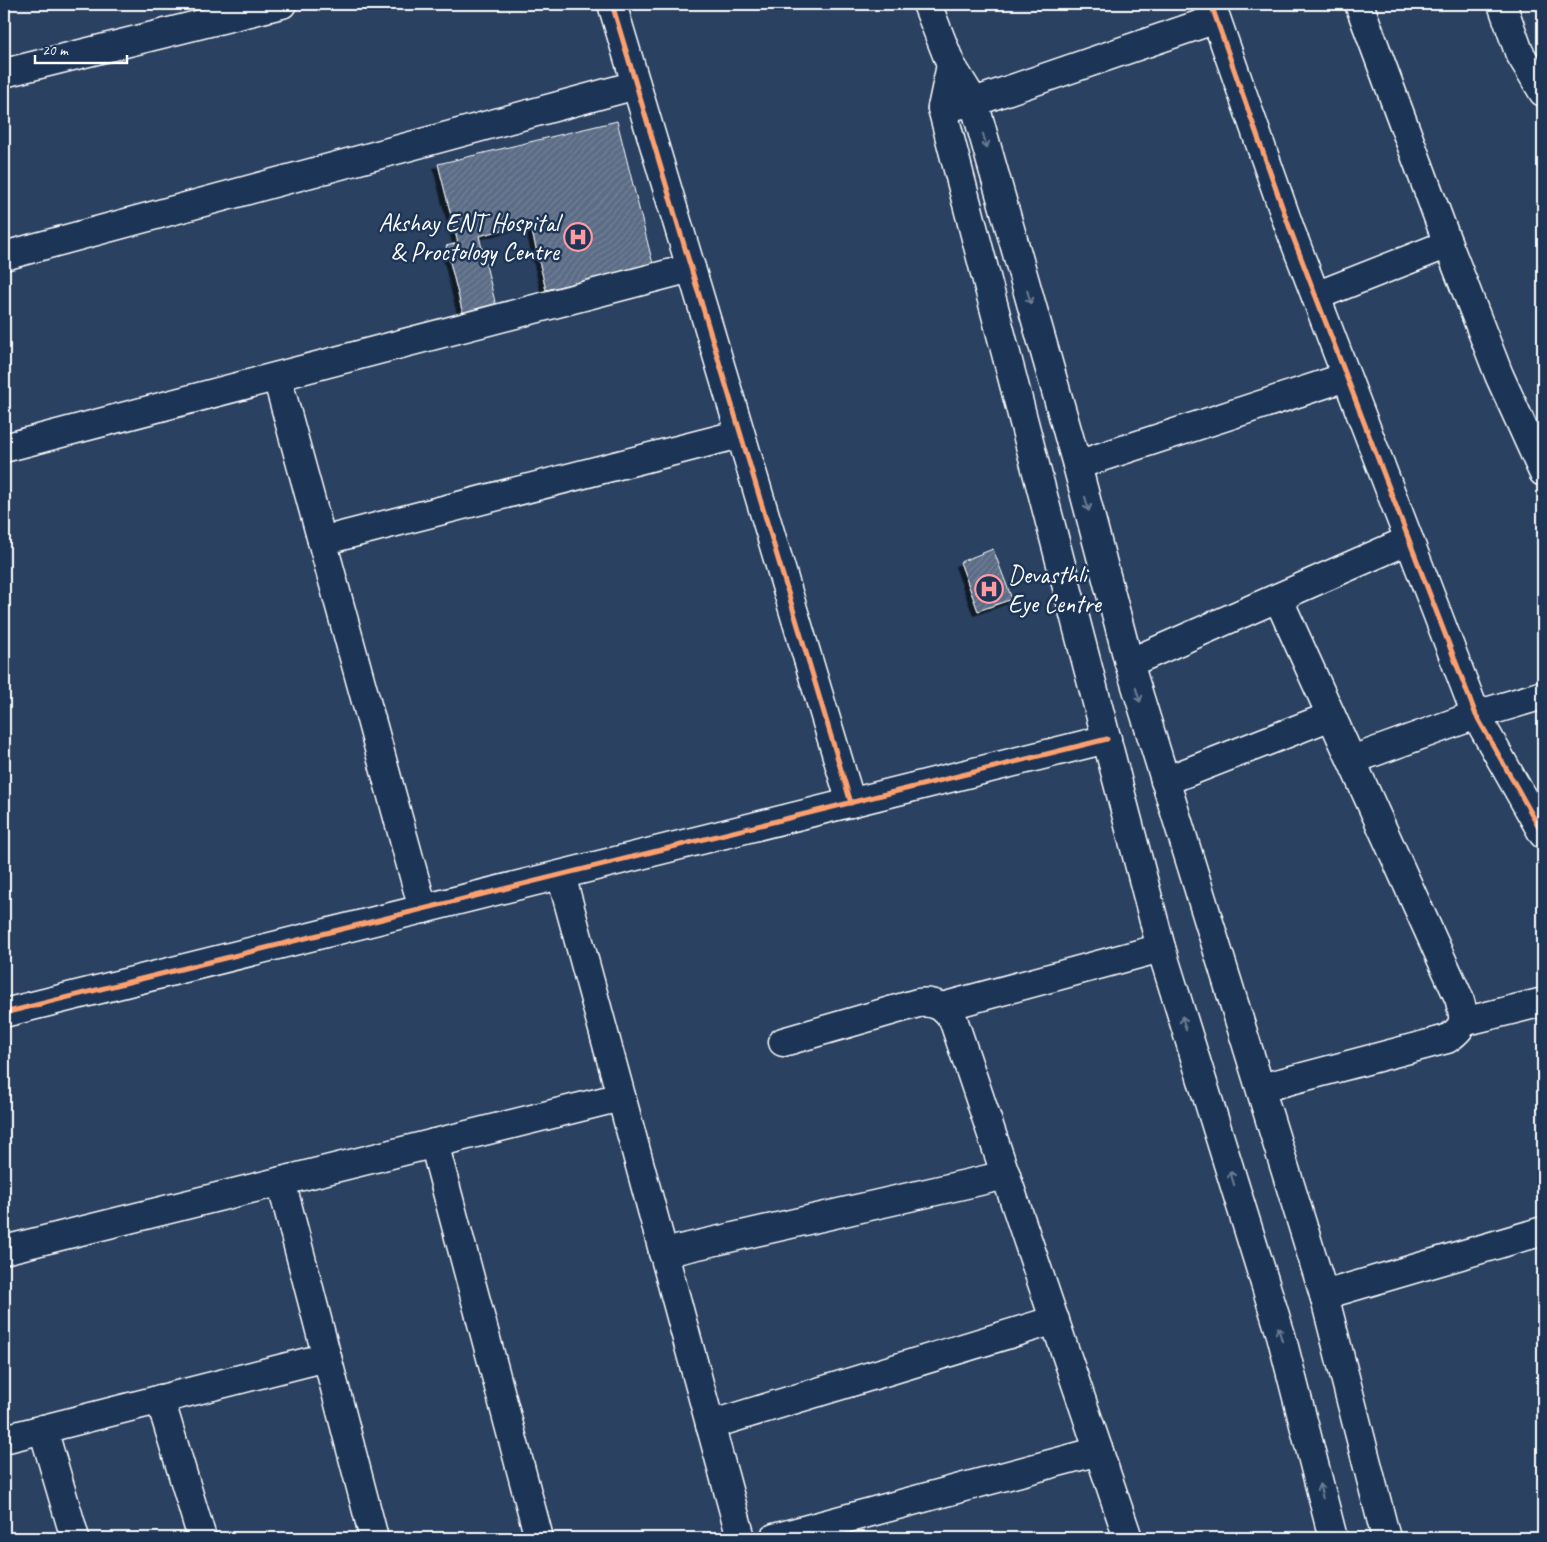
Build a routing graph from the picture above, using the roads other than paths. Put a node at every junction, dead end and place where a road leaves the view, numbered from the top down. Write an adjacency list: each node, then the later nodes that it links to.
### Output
1 (282, 4): 8 (street)
2 (612, 4): 9 (street)
3 (927, 4): 7 (street)
4 (1360, 4): 13 (street)
5 (1502, 4): 10 (street)
6 (1214, 11): 11 (street); 16 (street)
7 (951, 65): 11 (street); 12 (street)
8 (4, 73)
9 (636, 85): 14 (street); 15 (street)
10 (1543, 92)
11 (974, 102): 12 (street); 21 (street, one-way to 21)
12 (942, 108): 30 (street)
13 (1448, 244): 16 (street); 22 (street)
14 (4, 256)
15 (690, 268): 17 (street); 19 (street)
16 (1316, 296): 18 (street)
17 (277, 377): 20 (street); 24 (street)
18 (1346, 377): 21 (street); 23 (street)
19 (740, 434): 24 (street); 33 (street)
20 (4, 448)
21 (1077, 465): 26 (street, one-way to 26)
22 (1543, 472)
23 (1409, 540): 25 (street); 28 (street)
24 (322, 541): 36 (street)
25 (1278, 598): 26 (street); 29 (street)
26 (1128, 663): 32 (street, one-way to 32)
27 (1543, 694): 28 (street)
28 (1476, 715): 31 (street); 34 (street)
29 (1331, 716): 31 (street); 32 (street)
30 (1107, 739): 33 (street); 37 (street)
31 (1352, 760): 41 (street)
32 (1165, 781): 43 (street)
33 (851, 803): 35 (street)
34 (1543, 834)
35 (561, 875): 36 (street); 44 (street)
36 (423, 909): 40 (street)
37 (1161, 948): 39 (street); 66 (street, one-way to 37)
38 (1543, 1002): 41 (street)
39 (942, 1007): 42 (street); 46 (street)
40 (4, 1013)
41 (1463, 1022): 43 (street)
42 (783, 1042)
43 (1261, 1088): 51 (street)
44 (621, 1097): 45 (street); 50 (street)
45 (434, 1143): 47 (street); 62 (street)
46 (1006, 1175): 50 (street); 52 (street)
47 (282, 1181): 49 (street); 53 (street)
48 (1543, 1230): 51 (street)
49 (4, 1250)
50 (663, 1253): 55 (street)
51 (1324, 1295): 67 (street)
52 (1055, 1320): 55 (street); 58 (street)
53 (327, 1357): 54 (street); 61 (street)
54 (160, 1399): 56 (street); 60 (street)
55 (710, 1425): 63 (street)
56 (44, 1429): 57 (street); 59 (street)
57 (4, 1439)
58 (1099, 1451): 64 (street); 65 (street)
59 (75, 1538)
60 (202, 1538)
61 (374, 1538)
62 (539, 1538)
63 (741, 1538)
64 (774, 1538)
65 (1128, 1538)
66 (1333, 1538)
67 (1386, 1538)

